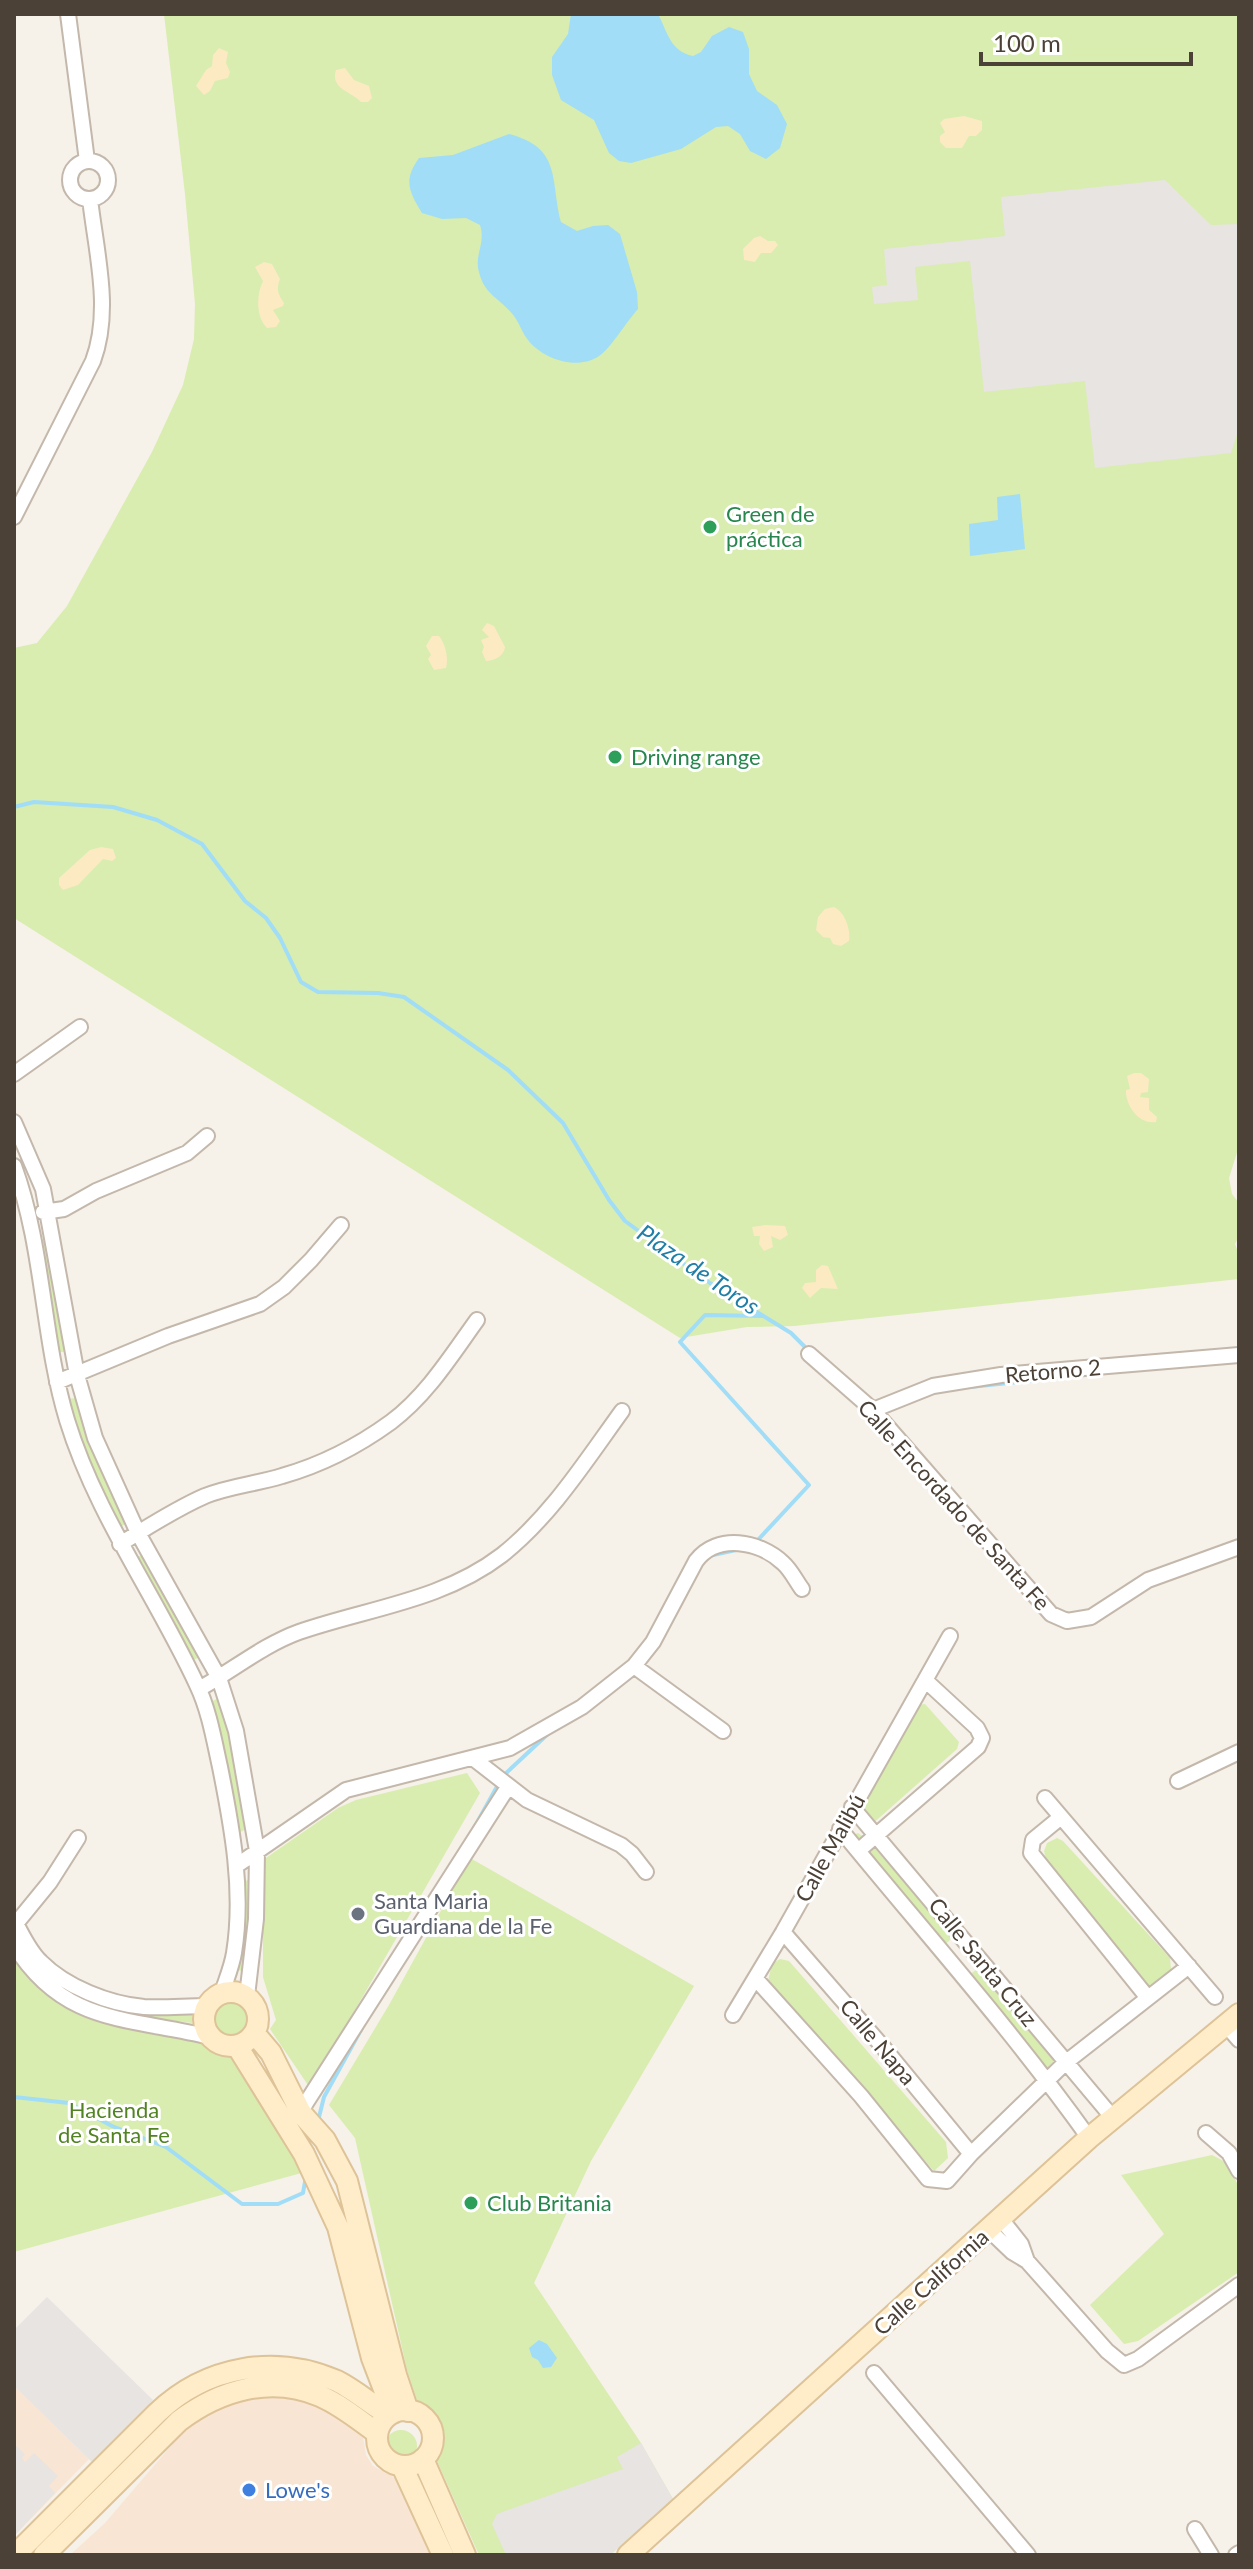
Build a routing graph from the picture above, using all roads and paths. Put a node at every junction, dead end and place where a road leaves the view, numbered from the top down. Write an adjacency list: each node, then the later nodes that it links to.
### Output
1 (68, 14): 2 (street)
2 (87, 161): 3 (street); 3 (street)
3 (90, 199): 4 (street)
4 (14, 517)
5 (80, 1027): 6 (street)
6 (14, 1074)
7 (14, 1122): 10 (street)
8 (207, 1136): 10 (street)
9 (14, 1166): 11 (street)
10 (49, 1211): 11 (street); 16 (street)
11 (30, 1214): 17 (street)
12 (341, 1225): 16 (street)
13 (477, 1320): 20 (street)
14 (809, 1354): 18 (street, Calle Encordado de Santa Fe)
15 (1239, 1355): 18 (street, Retorno 2)
16 (77, 1375): 17 (street); 20 (street)
17 (57, 1382): 21 (street)
18 (873, 1410): 22 (street, Calle Encordado de Santa Fe)
19 (622, 1411): 26 (street)
20 (138, 1533): 21 (street); 26 (street)
21 (120, 1544): 28 (street)
22 (1239, 1547)
23 (802, 1589): 25 (street)
24 (950, 1636): 27 (street, Calle Malibú)
25 (634, 1666): 29 (street); 31 (street)
26 (219, 1678): 28 (street); 40 (street)
27 (925, 1680): 35 (street, Calle Malibú); 38 (street, Calle Malibú)
28 (199, 1689): 42 (street)
29 (723, 1731)
30 (1239, 1752): 32 (street)
31 (474, 1759): 33 (street); 40 (street)
32 (1178, 1781)
33 (508, 1787): 43 (street); 63 (street)
34 (1045, 1798): 36 (street)
35 (852, 1807): 37 (street, Calle Malibú); 38 (street, Calle Santa Cruz)
36 (1061, 1817): 49 (street); 53 (street)
37 (840, 1829): 41 (street, Calle Santa Cruz); 45 (street, Calle Malibú)
38 (877, 1836): 41 (street, Calle Malibú); 47 (street, Calle Santa Cruz)
39 (78, 1838): 44 (street)
40 (257, 1851): 42 (street); 51 (street)
41 (858, 1851): 48 (street, Calle Santa Cruz)
42 (236, 1866): 54 (street)
43 (646, 1872)
44 (15, 1923): 54 (street)
45 (783, 1932): 50 (street, Calle Malibú); 66 (street, Calle Napa)
46 (14, 1945): 58 (street)
47 (972, 1947): 48 (street); 60 (street, Calle Santa Cruz)
48 (952, 1962): 61 (street, Calle Santa Cruz)
49 (1189, 1966): 52 (street); 53 (street)
50 (756, 1979): 55 (street, Calle Malibú); 66 (street)
51 (247, 1996): 54 (street); 57 (street)
52 (1215, 1997)
53 (1148, 1998): 60 (street)
54 (215, 2000): 58 (street)
55 (733, 2015)
56 (1235, 2026): 62 (street, Calle California)
57 (255, 2034): 59 (street); 63 (street)
58 (210, 2037): 59 (street)
59 (237, 2046): 63 (street)
60 (1065, 2063): 61 (street); 62 (street, Calle Santa Cruz)
61 (1047, 2081): 65 (street, Calle Santa Cruz); 66 (street)
62 (1113, 2118): 65 (street, Calle California)
63 (294, 2120): 67 (street); 69 (street)
64 (1206, 2133): 68 (street)
65 (1089, 2138): 70 (street, Calle California)
66 (971, 2154)
67 (337, 2159): 69 (street); 75 (street)
68 (1239, 2171)
69 (312, 2172): 72 (street)
70 (995, 2225): 71 (street); 86 (street, Calle California)
71 (1239, 2285)
72 (372, 2358): 74 (street); 75 (street)
73 (874, 2373): 87 (street)
74 (346, 2386): 75 (street); 77 (street)
75 (397, 2413): 76 (street); 79 (street)
76 (377, 2433): 78 (street); 80 (street)
77 (131, 2439): 78 (street); 82 (street)
78 (147, 2452): 83 (street)
79 (423, 2459): 80 (street); 85 (street)
80 (402, 2466): 84 (street)
81 (1195, 2529): 88 (street)
82 (15, 2555)
83 (44, 2555)
84 (443, 2555)
85 (465, 2555)
86 (628, 2555)
87 (1028, 2555)
88 (1211, 2555)

